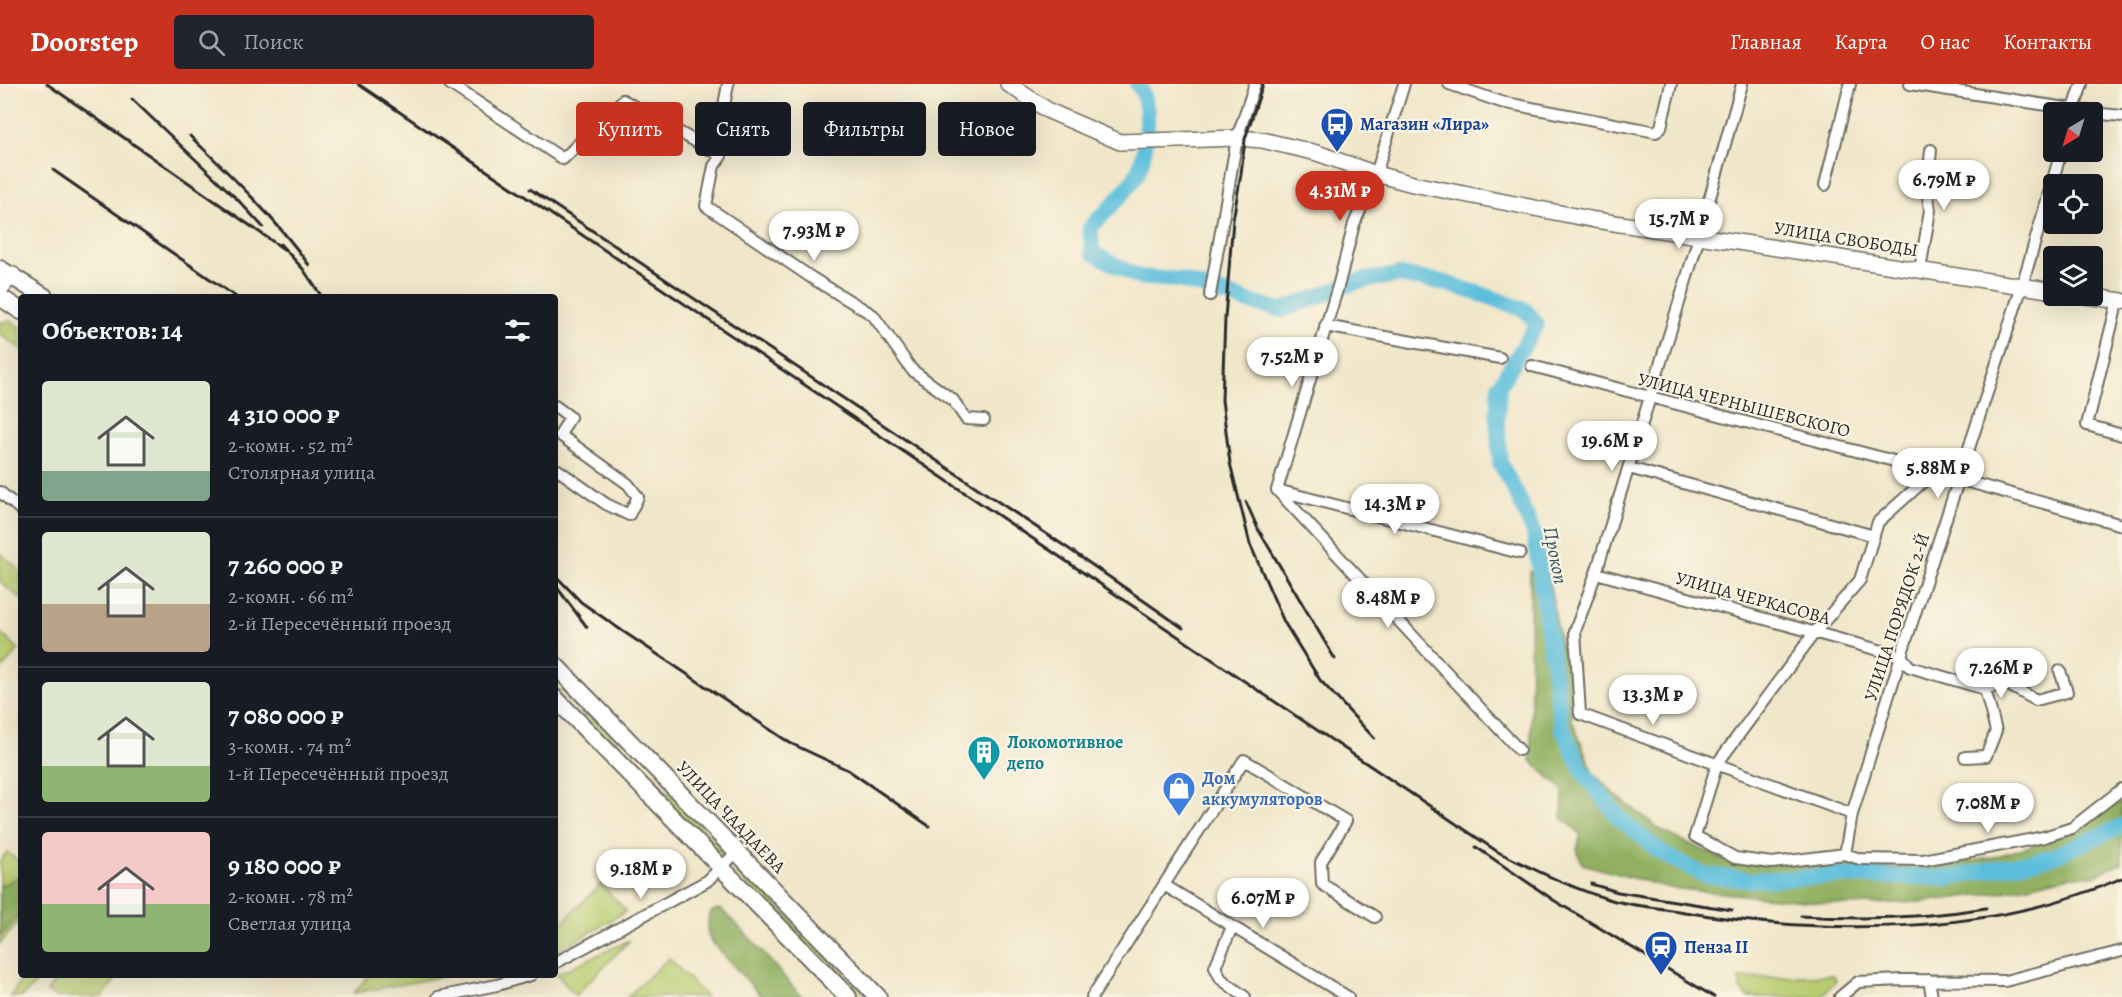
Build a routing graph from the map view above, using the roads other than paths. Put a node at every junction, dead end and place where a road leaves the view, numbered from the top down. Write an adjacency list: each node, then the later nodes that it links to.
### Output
1 (450, 84): 18 (street)
2 (728, 84): 12 (street)
3 (1008, 84): 17 (main road, УЛИЦА СВОБОДЫ)
4 (1255, 84): 17 (street)
5 (1404, 84): 22 (street)
6 (1449, 84): 7 (street)
7 (1671, 84)
8 (1742, 84): 24 (street)
9 (1850, 84): 23 (street)
10 (1911, 84): 14 (street)
11 (2082, 84): 13 (street)
12 (725, 102)
13 (2076, 102)
14 (2043, 106)
15 (2103, 114): 16 (street)
16 (2122, 116)
17 (1237, 138): 22 (main road, УЛИЦА СВОБОДЫ); 31 (street)
18 (695, 141)
19 (1931, 150): 25 (street)
20 (721, 156): 41 (street)
21 (2058, 162): 27 (street, УЛИЦА ПОРЯДОК 2-Й)
22 (1376, 174): 24 (main road, УЛИЦА СВОБОДЫ); 36 (street)
23 (1825, 185)
24 (1699, 236): 25 (main road, УЛИЦА СВОБОДЫ); 39 (street)
25 (1920, 270): 27 (main road, УЛИЦА СВОБОДЫ)
26 (7, 272): 28 (main road); 30 (main road)
27 (2022, 286): 29 (main road, УЛИЦА СВОБОДЫ); 46 (street, УЛИЦА ПОРЯДОК 2-Й)
28 (0, 289)
29 (2043, 289)
30 (40, 294)
31 (1210, 295)
32 (0, 297): 35 (main road)
33 (2103, 298): 34 (main road)
34 (2120, 301): 42 (street)
35 (18, 309)
36 (1325, 326): 37 (street); 47 (street)
37 (1500, 358)
38 (1532, 366): 39 (street, УЛИЦА ЧЕРНЫШЕВСКОГО)
39 (1649, 398): 43 (street); 45 (street, УЛИЦА ЧЕРНЫШЕВСКОГО)
40 (558, 408): 44 (street)
41 (984, 420)
42 (2122, 435)
43 (1629, 468): 51 (street); 53 (street)
44 (558, 470)
45 (1934, 472): 46 (street, УЛИЦА ЧЕРНЫШЕВСКОГО); 51 (street)
46 (1959, 479): 50 (street, УЛИЦА ЧЕРНЫШЕВСКОГО); 55 (street, УЛИЦА ПОРЯДОК 2-Й)
47 (1277, 490): 52 (street); 60 (street)
48 (0, 492): 49 (street)
49 (18, 507)
50 (2122, 525)
51 (1874, 536): 54 (street)
52 (1520, 553)
53 (1596, 573): 54 (street, УЛИЦА ЧЕРКАСОВА); 62 (street)
54 (1815, 633): 55 (street, УЛИЦА ЧЕРКАСОВА); 62 (street)
55 (1901, 656): 58 (street, УЛИЦА ЧЕРКАСОВА); 64 (street, УЛИЦА ПОРЯДОК 2-Й)
56 (558, 668): 65 (main road, УЛИЦА ЧААДАЕВА)
57 (2060, 671): 58 (street)
58 (1984, 689): 61 (street)
59 (558, 701): 67 (main road)
60 (1519, 750)
61 (1965, 757)
62 (1717, 764): 64 (street); 66 (street)
63 (2122, 789): 66 (street)
64 (1852, 814): 66 (street, УЛИЦА ПОРЯДОК 2-Й)
65 (738, 851): 67 (street); 78 (main road, УЛИЦА ЧААДАЕВА)
66 (1845, 854)
67 (722, 867): 72 (street); 77 (main road)
68 (1164, 885): 69 (street); 70 (street); 75 (street)
69 (1375, 917)
70 (1232, 927): 80 (street); 81 (street)
71 (2122, 951): 74 (street)
72 (558, 961)
73 (521, 978): 76 (street)
74 (1929, 980): 82 (street); 83 (street)
75 (1095, 993): 79 (street)
76 (438, 997)
77 (848, 997)
78 (878, 997)
79 (1107, 997)
80 (1245, 997)
81 (1348, 997)
82 (1840, 997)
83 (1932, 997)

